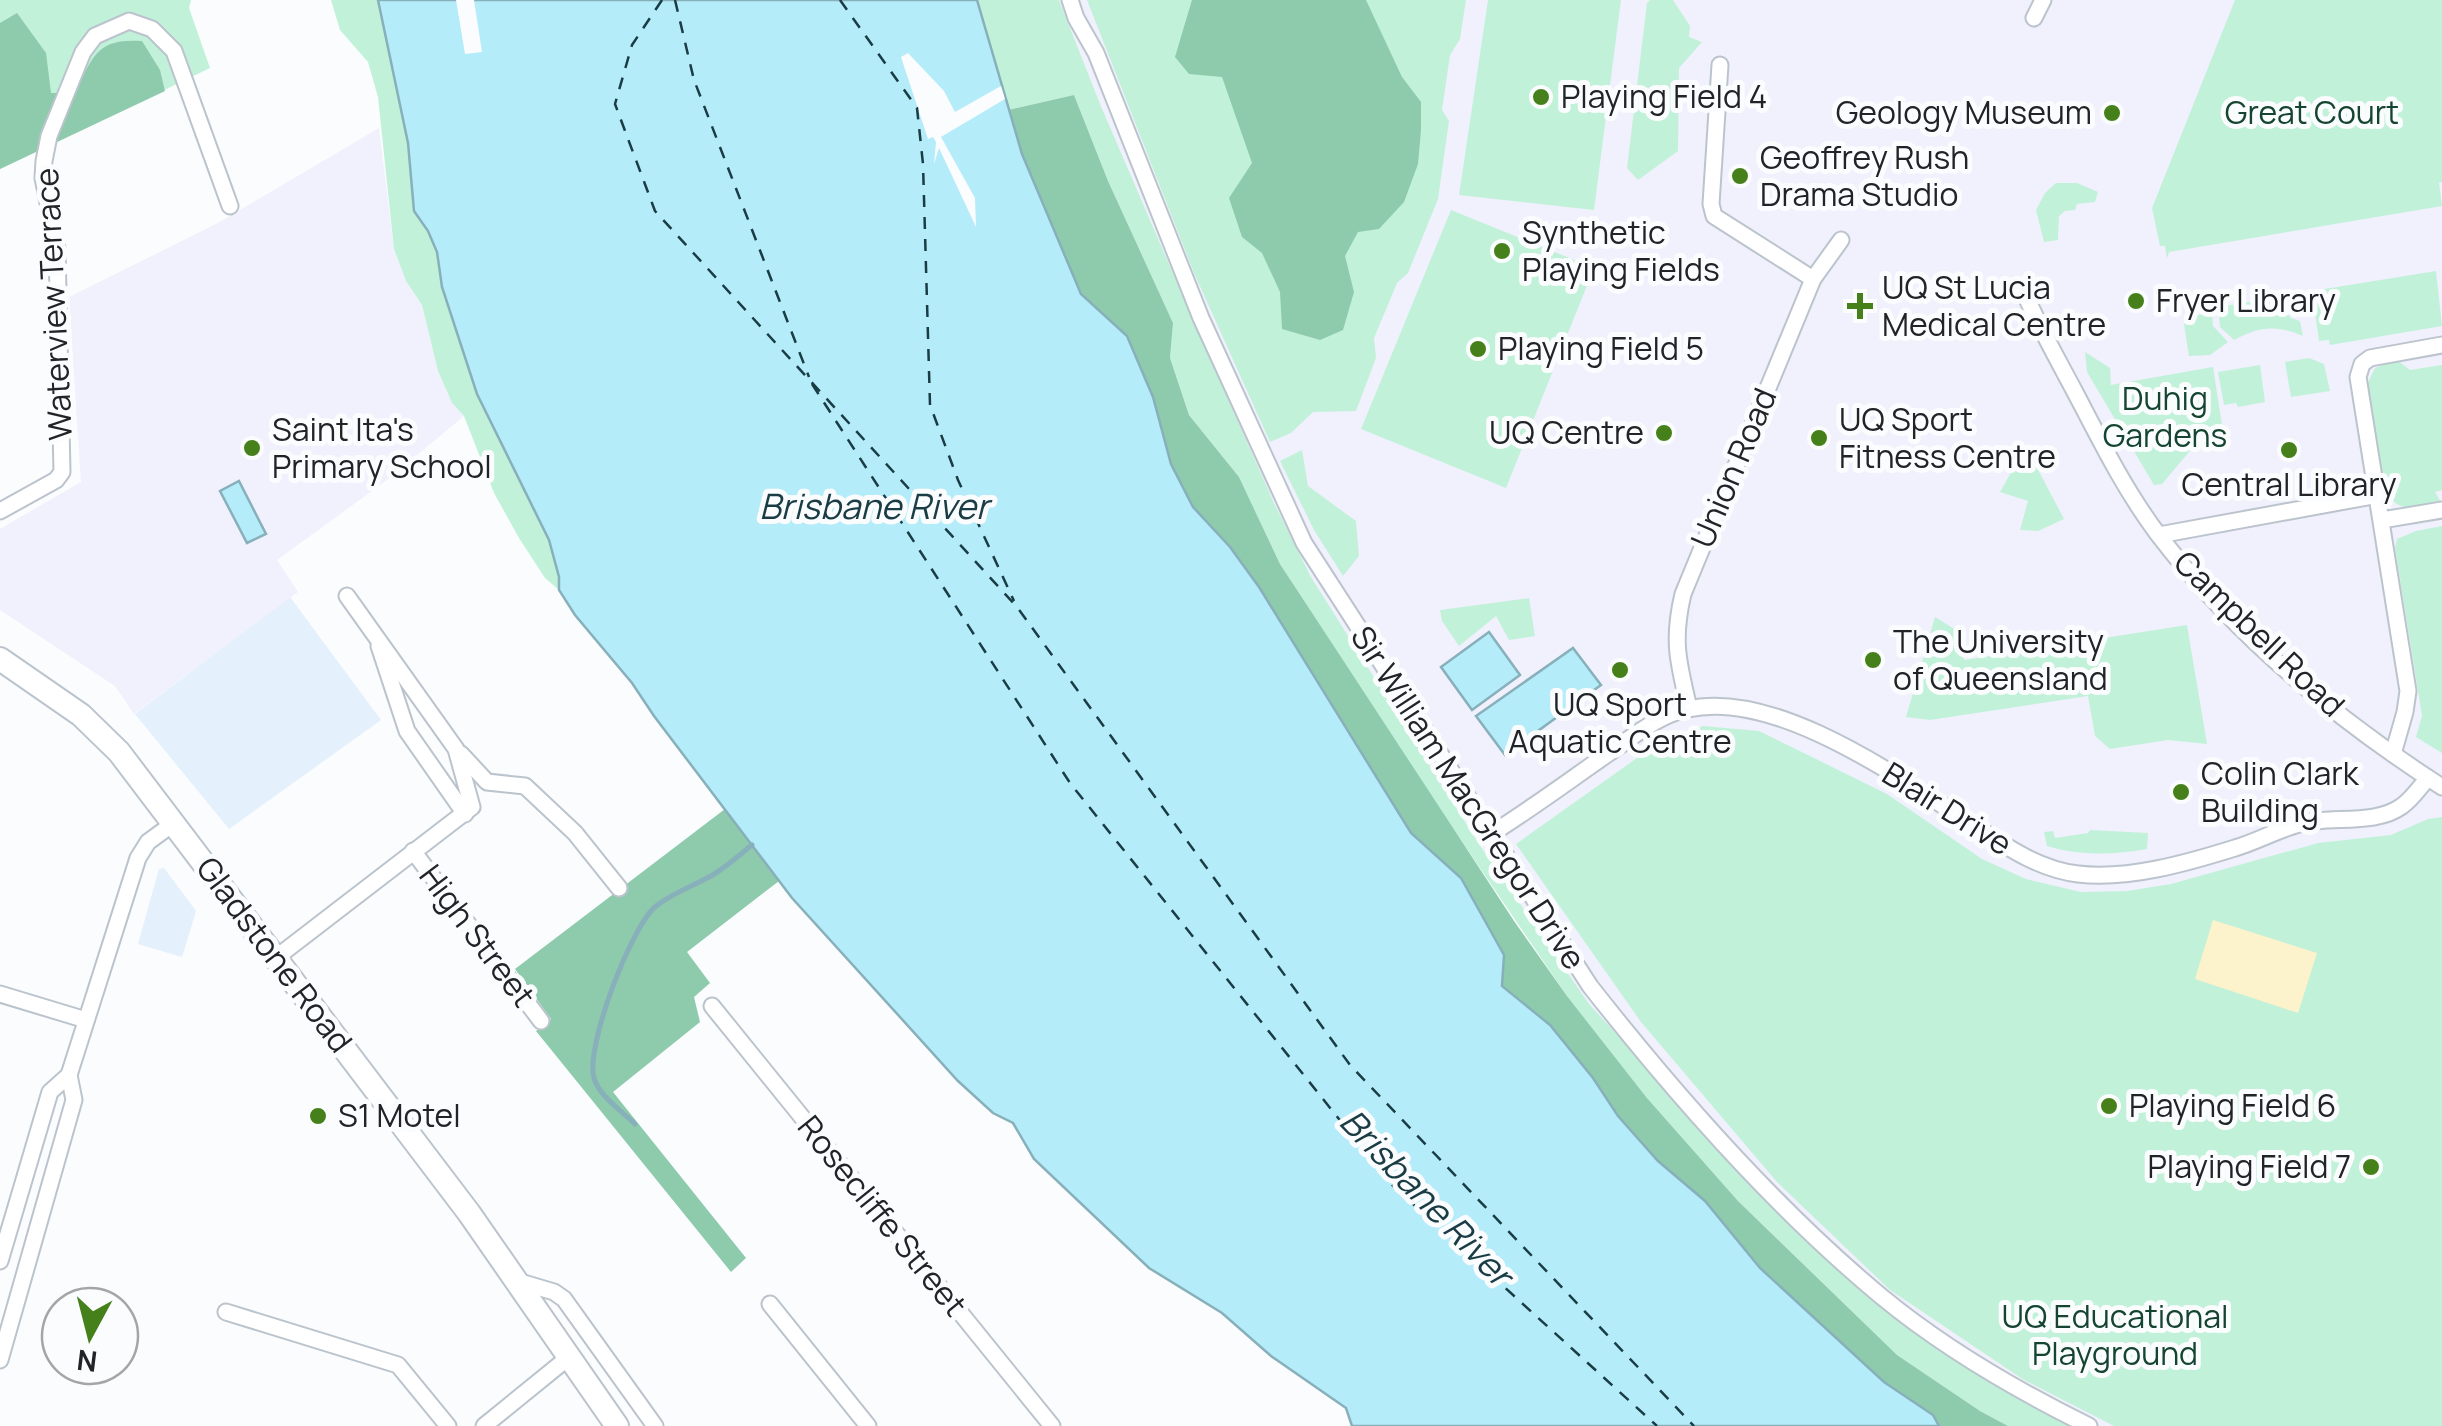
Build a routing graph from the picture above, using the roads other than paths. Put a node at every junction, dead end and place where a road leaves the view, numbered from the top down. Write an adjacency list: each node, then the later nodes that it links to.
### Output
1 (1070, 0): 24 (street, Sir William MacGregor Drive)
2 (2043, 0): 3 (street)
3 (2034, 18)
4 (1720, 64): 7 (street)
5 (230, 206): 12 (street, Waterview Terrace)
6 (1841, 240): 7 (street, Union Road)
7 (1813, 279): 18 (street, Union Road)
8 (2024, 292): 14 (street, Campbell Road)
9 (2442, 345): 10 (street)
10 (2378, 495): 13 (street); 14 (street)
11 (2442, 510): 13 (street)
12 (0, 511)
13 (2382, 520): 20 (street)
14 (2159, 535): 20 (street, Campbell Road)
15 (347, 596): 16 (street)
16 (377, 637): 19 (street); 22 (street)
17 (0, 659): 23 (main road, Gladstone Road)
18 (1689, 708): 21 (street, Blair Drive); 24 (street, Blair Drive)
19 (456, 749): 22 (street); 26 (street)
20 (2393, 754): 21 (street, Campbell Road)
21 (2435, 783)
22 (467, 812): 25 (street)
23 (174, 823): 27 (main road, Gladstone Road); 30 (street)
24 (1491, 834): 45 (street, Sir William MacGregor Drive)
25 (413, 851): 27 (street); 31 (street, High Street)
26 (619, 888)
27 (277, 957): 34 (main road, Gladstone Road)
28 (0, 994): 30 (street)
29 (712, 1006): 44 (street, Rosecliffe Street)
30 (86, 1020): 32 (street)
31 (541, 1020)
32 (68, 1075): 33 (street); 38 (street)
33 (0, 1261)
34 (517, 1281): 37 (main road, Gladstone Road); 42 (street)
35 (770, 1304): 43 (street)
36 (226, 1312): 39 (street)
37 (569, 1357): 40 (street); 41 (main road, Gladstone Road)
38 (0, 1360)
39 (448, 1426)
40 (484, 1426)
41 (618, 1426)
42 (655, 1426)
43 (868, 1426)
44 (1052, 1426)
45 (2090, 1426)

